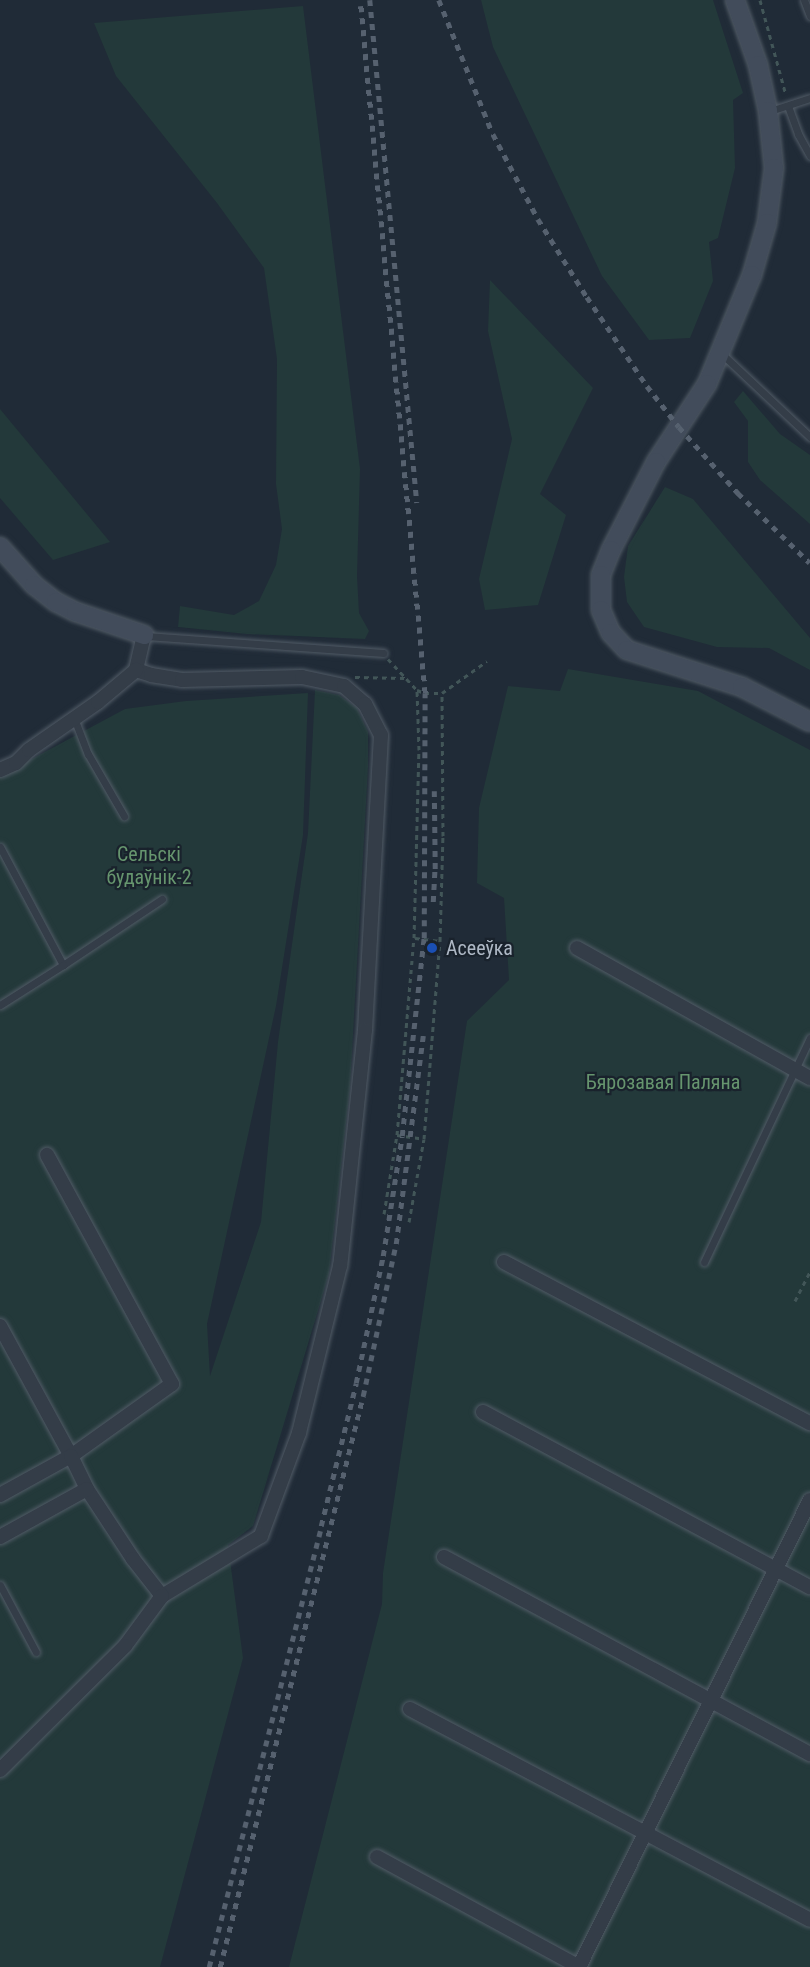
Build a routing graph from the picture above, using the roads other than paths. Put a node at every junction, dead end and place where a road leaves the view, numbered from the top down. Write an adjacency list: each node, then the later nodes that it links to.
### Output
1 (735, 0): 6 (street)
2 (804, 0): 3 (lane)
3 (810, 16)
4 (810, 98): 5 (lane)
5 (788, 106): 6 (lane); 7 (lane)
6 (768, 111): 8 (street)
7 (810, 156)
8 (721, 352): 9 (lane); 15 (street)
9 (810, 437)
10 (0, 547): 11 (street)
11 (144, 635): 12 (lane); 13 (street)
12 (383, 653)
13 (136, 670): 14 (street); 41 (street)
14 (74, 718): 16 (street); 17 (lane)
15 (810, 722)
16 (0, 770)
17 (124, 816)
18 (0, 847): 21 (lane)
19 (162, 899): 21 (lane)
20 (577, 948): 24 (street)
21 (63, 965): 22 (lane)
22 (0, 1005)
23 (810, 1038): 24 (lane)
24 (795, 1069): 25 (street); 28 (lane)
25 (810, 1078)
26 (47, 1155): 32 (street)
27 (504, 1262): 31 (street)
28 (704, 1262)
29 (0, 1326): 32 (street)
30 (483, 1412): 38 (street)
31 (810, 1423)
32 (71, 1456): 33 (street); 34 (street)
33 (87, 1489): 36 (street); 41 (street)
34 (0, 1495)
35 (810, 1500): 38 (street)
36 (0, 1537)
37 (444, 1557): 43 (street)
38 (776, 1569): 40 (street); 43 (street)
39 (0, 1585): 42 (lane)
40 (810, 1587)
41 (162, 1596): 46 (street)
42 (36, 1652)
43 (711, 1700): 45 (street); 47 (street)
44 (410, 1709): 47 (street)
45 (810, 1754)
46 (0, 1770)
47 (645, 1833): 49 (street); 50 (street)
48 (378, 1857): 50 (street)
49 (810, 1920)
50 (579, 1967)

